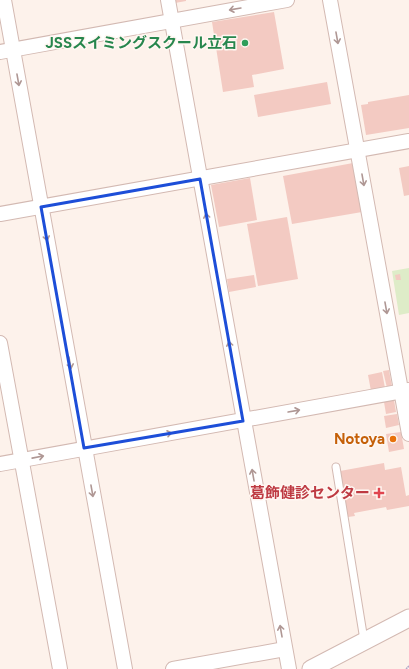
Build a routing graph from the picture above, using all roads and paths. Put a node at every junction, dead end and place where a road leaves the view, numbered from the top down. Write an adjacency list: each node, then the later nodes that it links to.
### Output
1 (4, 0): 6 (street)
2 (168, 0): 5 (street)
3 (287, 0): 5 (street, one-way to 5)
4 (330, 0): 8 (street, one-way to 8)
5 (172, 21): 6 (street); 9 (street)
6 (7, 51): 10 (street, one-way to 10)
7 (409, 141): 8 (street)
8 (358, 150): 9 (street); 13 (street, one-way to 13)
9 (200, 179): 10 (street); 14 (street, one-way to 9)
10 (41, 207): 11 (street); 16 (street, one-way to 16)
11 (0, 214)
12 (0, 343): 17 (street)
13 (405, 391): 14 (street, one-way to 13); 15 (street)
14 (243, 421): 16 (street, one-way to 14); 22 (street, one-way to 14)
15 (409, 434)
16 (84, 448): 17 (street, one-way to 16); 24 (street, one-way to 24)
17 (21, 460): 18 (street); 23 (street)
18 (0, 464)
19 (336, 467): 21 (lane)
20 (409, 618): 21 (street)
21 (364, 641): 27 (street)
22 (285, 649): 25 (street); 26 (street)
23 (60, 669)
24 (125, 669)
25 (173, 669)
26 (289, 669)
27 (311, 669)

